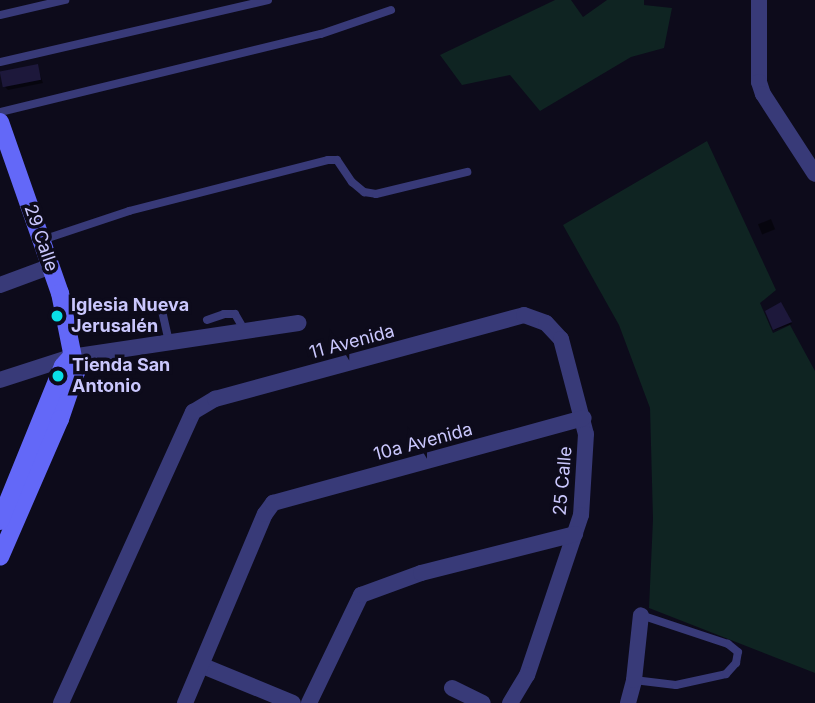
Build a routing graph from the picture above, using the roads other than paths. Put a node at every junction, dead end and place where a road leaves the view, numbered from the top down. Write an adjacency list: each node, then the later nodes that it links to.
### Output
1 (65, 0): 5 (lane)
2 (268, 0): 6 (lane)
3 (760, 0): 10 (street)
4 (391, 10): 7 (lane)
5 (0, 15)
6 (0, 62)
7 (0, 112)
8 (0, 122): 11 (street, 29 Calle)
9 (467, 172): 11 (lane)
10 (815, 174)
11 (42, 240): 12 (street, 29 Calle)
12 (51, 266): 13 (street); 20 (street, 29 Calle)
13 (0, 285)
14 (160, 302): 19 (lane)
15 (524, 316): 22 (street, 25 Calle); 30 (street, 11 Avenida)
16 (207, 320): 18 (lane)
17 (298, 323): 18 (street, 11 Avenida)
18 (245, 331): 19 (street, 11 Avenida)
19 (169, 342): 20 (street, 11 Avenida)
20 (71, 357): 21 (street, 11 Avenida); 23 (street); 25 (street, 29 Calle)
21 (0, 380)
22 (584, 418): 24 (street, 25 Calle); 27 (street, 10a Avenida)
23 (0, 521)
24 (575, 534): 33 (street); 35 (street, 25 Calle)
25 (0, 557)
26 (641, 615): 28 (street); 28 (lane)
27 (203, 666): 31 (street); 32 (street)
28 (634, 680): 36 (street)
29 (452, 688): 34 (street)
30 (61, 703)
31 (185, 703)
32 (293, 703)
33 (309, 703)
34 (483, 703)
35 (510, 703)
36 (628, 703)

